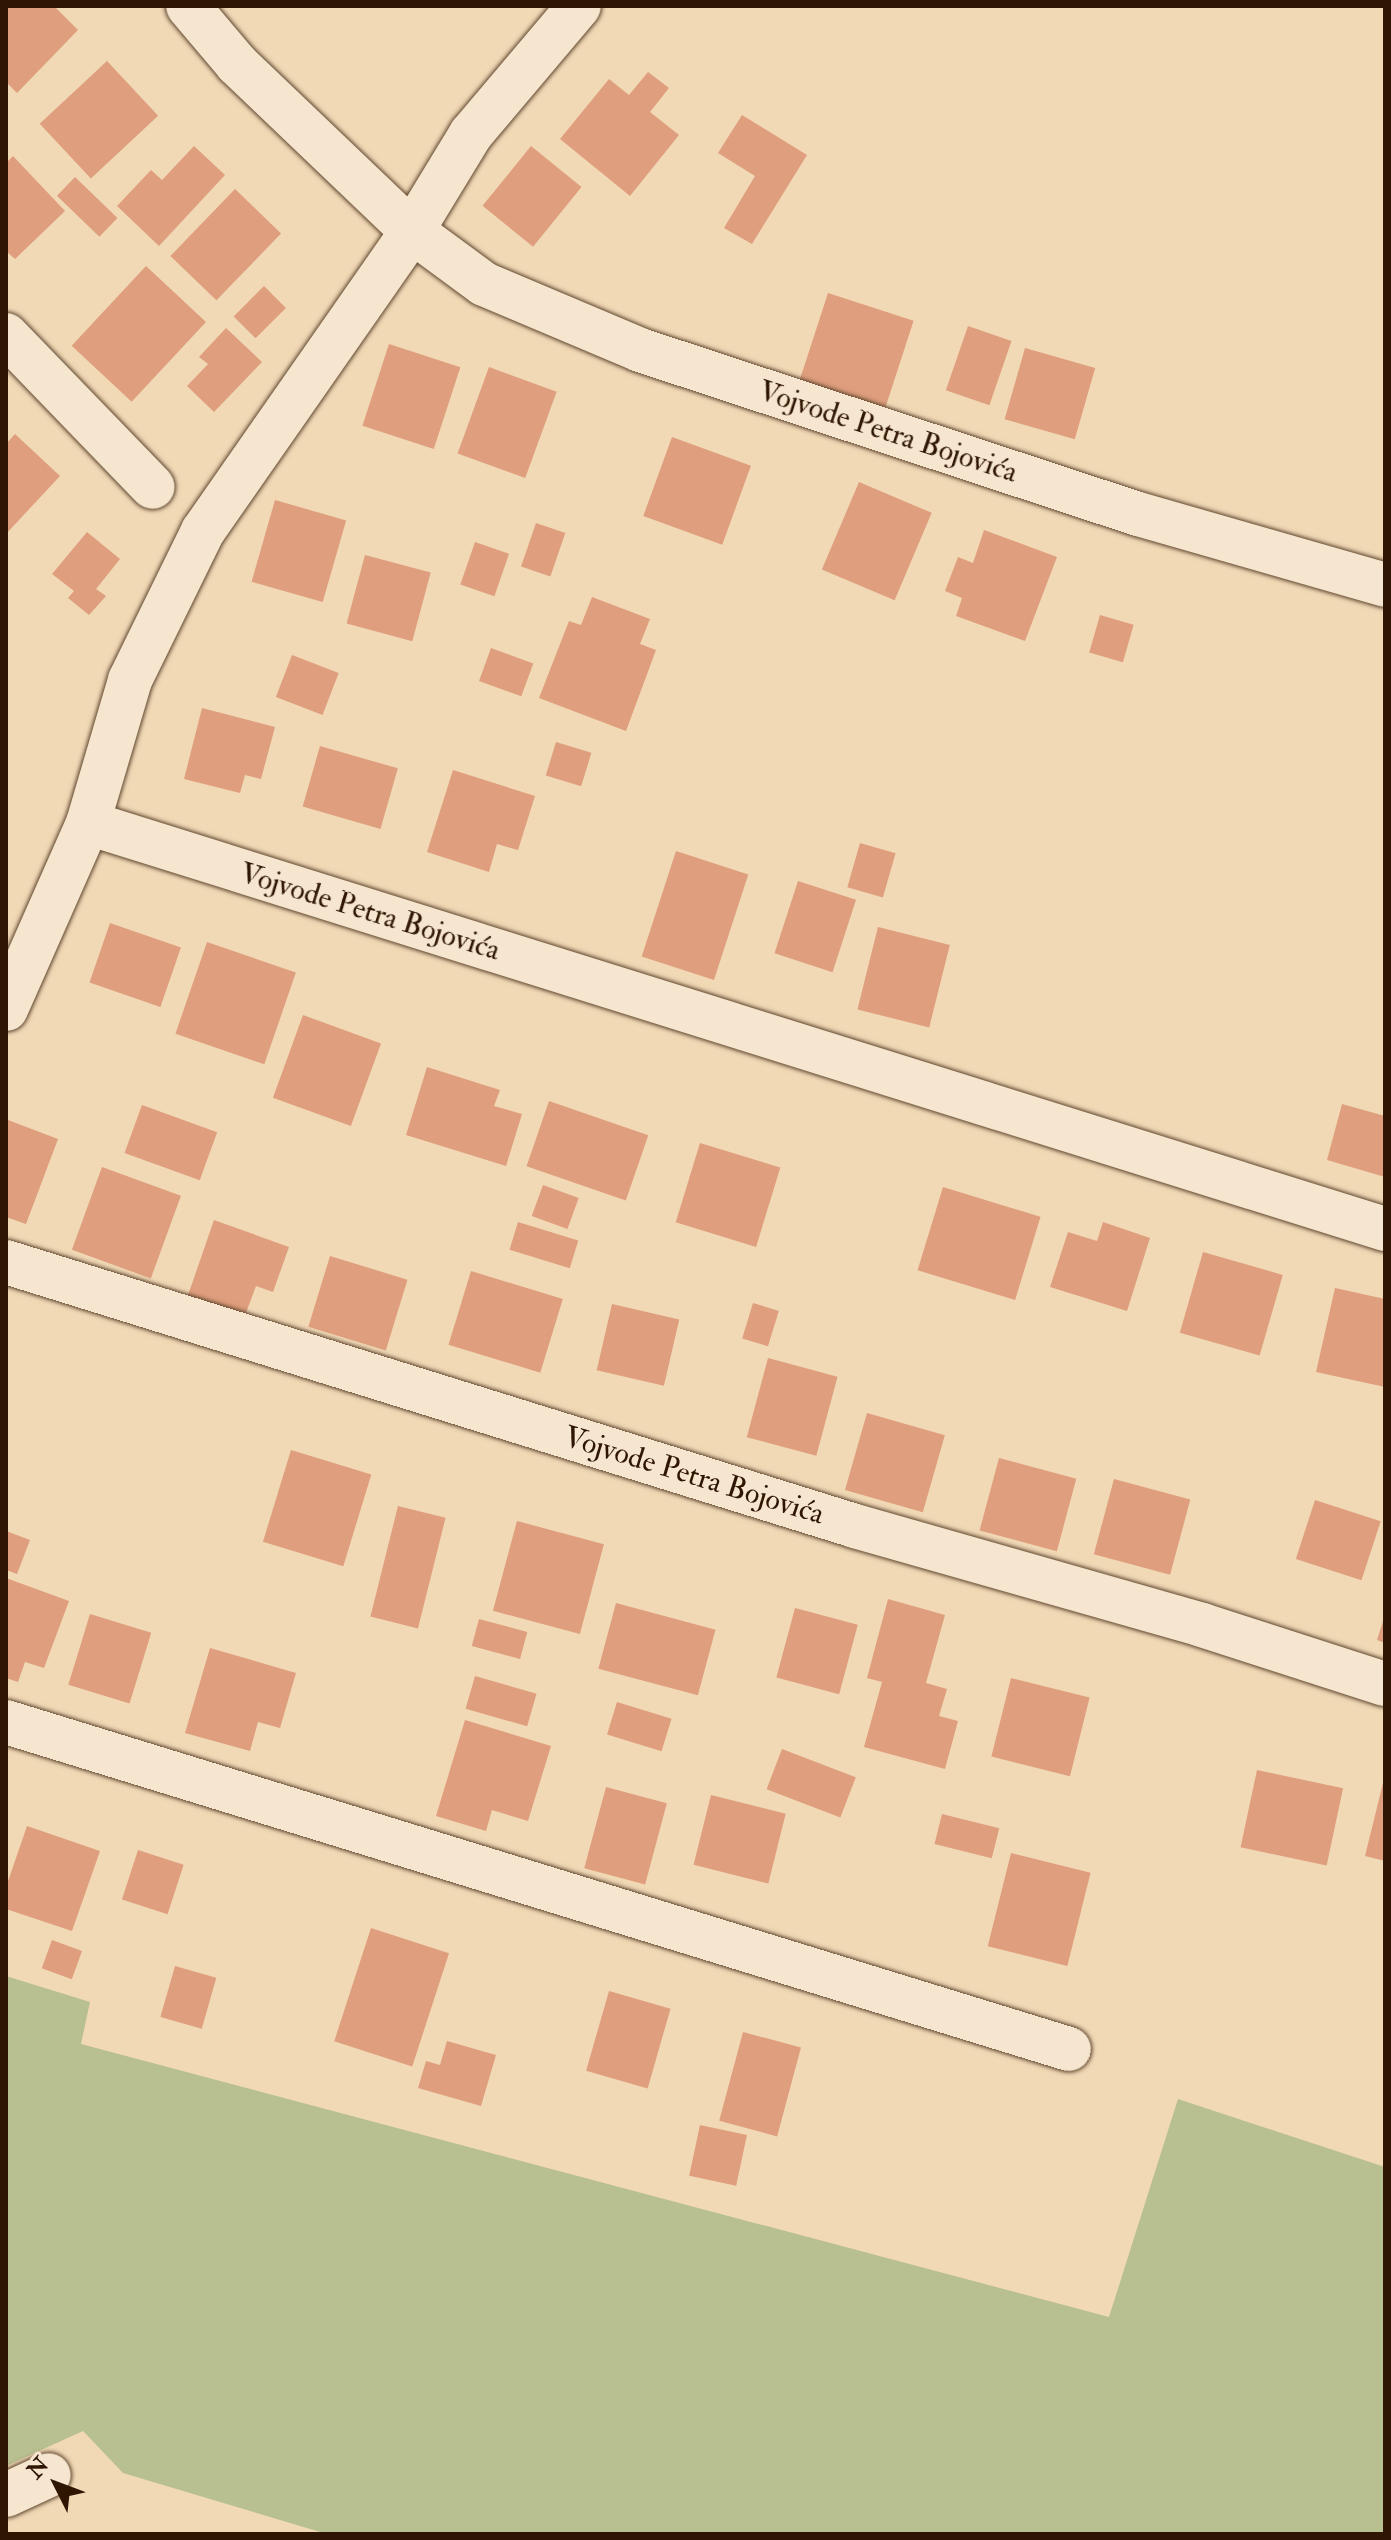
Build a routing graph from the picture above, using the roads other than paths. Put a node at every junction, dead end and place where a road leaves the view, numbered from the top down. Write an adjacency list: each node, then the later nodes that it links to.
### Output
1 (188, 6): 3 (street, Vojvode Petra Bojovića)
2 (579, 6): 3 (street)
3 (412, 231): 6 (street, Vojvode Petra Bojovića); 7 (street)
4 (6, 335): 5 (street)
5 (153, 487)
6 (1385, 585)
7 (88, 823): 8 (street); 9 (street, Vojvode Petra Bojovića)
8 (6, 1009)
9 (1385, 1229)
10 (6, 1262): 11 (street, Vojvode Petra Bojovića)
11 (1385, 1684)
12 (6, 1722): 13 (street)
13 (1069, 2049)
14 (49, 2475): 15 (street)
15 (6, 2495)

